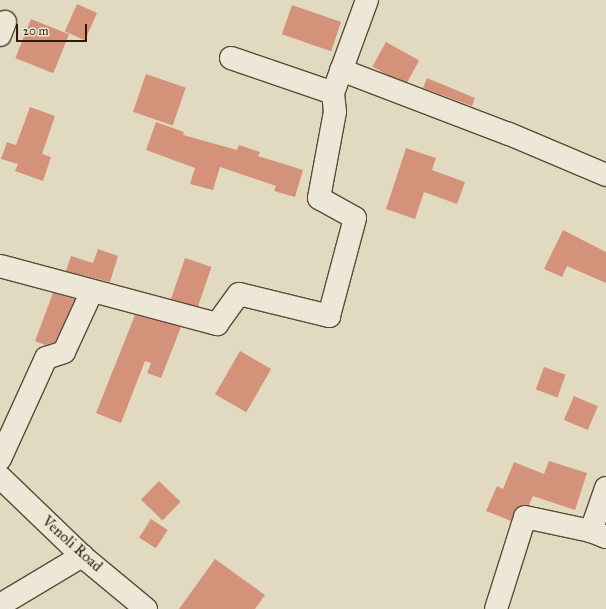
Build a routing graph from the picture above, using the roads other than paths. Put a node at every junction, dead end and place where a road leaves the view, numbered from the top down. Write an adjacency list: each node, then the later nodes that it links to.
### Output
1 (367, 0): 3 (street)
2 (231, 58): 4 (street)
3 (341, 70): 4 (street); 5 (street)
4 (333, 93): 7 (street)
5 (606, 175)
6 (0, 266): 7 (street)
7 (92, 291): 8 (street)
8 (0, 459)
9 (0, 477): 12 (street, Venoli Road)
10 (606, 488): 11 (street)
11 (598, 534): 15 (street)
12 (82, 556): 13 (street); 14 (street, Venoli Road)
13 (0, 605)
14 (146, 609)
15 (496, 609)

